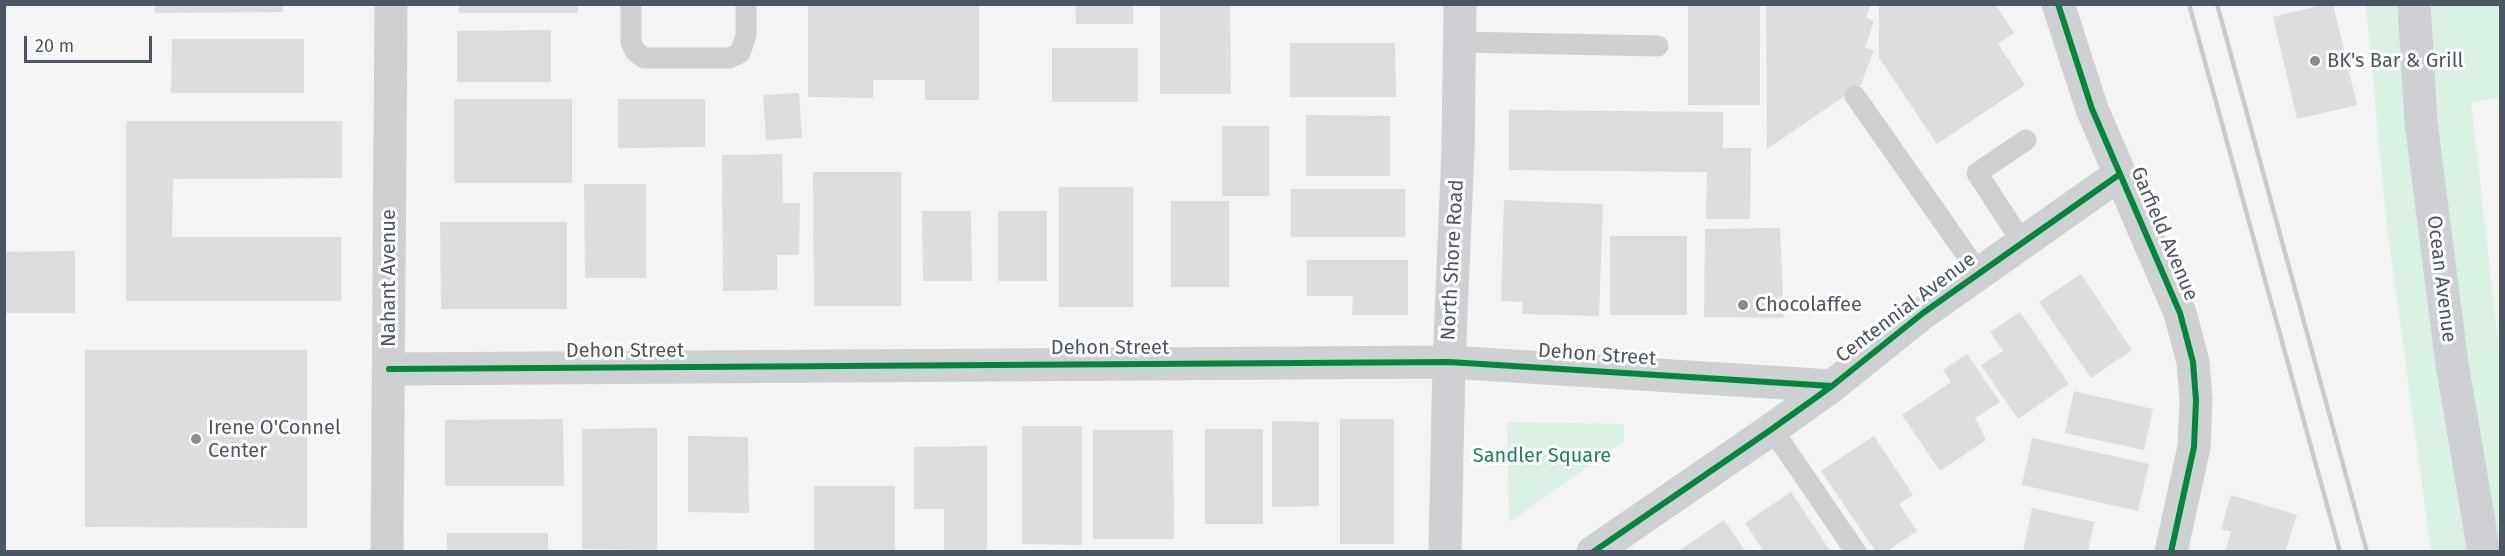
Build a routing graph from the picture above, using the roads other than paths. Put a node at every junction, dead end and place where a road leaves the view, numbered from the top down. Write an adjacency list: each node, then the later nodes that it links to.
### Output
1 (391, 4): 15 (street, Nahant Avenue)
2 (631, 4): 3 (lane)
3 (746, 4)
4 (1460, 4): 7 (main road, North Shore Road)
5 (2414, 4): 23 (main road, Ocean Avenue)
6 (2062, 5): 11 (main road, Garfield Avenue)
7 (1460, 42): 8 (lane); 14 (main road, North Shore Road)
8 (1658, 46)
9 (1855, 96): 13 (lane)
10 (2026, 140): 12 (lane)
11 (2120, 174): 12 (main road, Centennial Avenue); 22 (street, Garfield Avenue)
12 (2022, 242): 13 (main road, Centennial Avenue)
13 (1979, 273): 16 (main road, Centennial Avenue)
14 (1449, 362): 15 (street, Dehon Street); 16 (street, Dehon Street); 19 (main road, North Shore Road)
15 (389, 369): 18 (street, Nahant Avenue)
16 (1832, 386): 17 (main road, Centennial Avenue)
17 (1772, 429): 20 (main road, Centennial Avenue); 21 (lane)
18 (387, 552)
19 (1445, 552)
20 (1593, 552)
21 (1856, 552)
22 (2171, 552)
23 (2484, 552)

